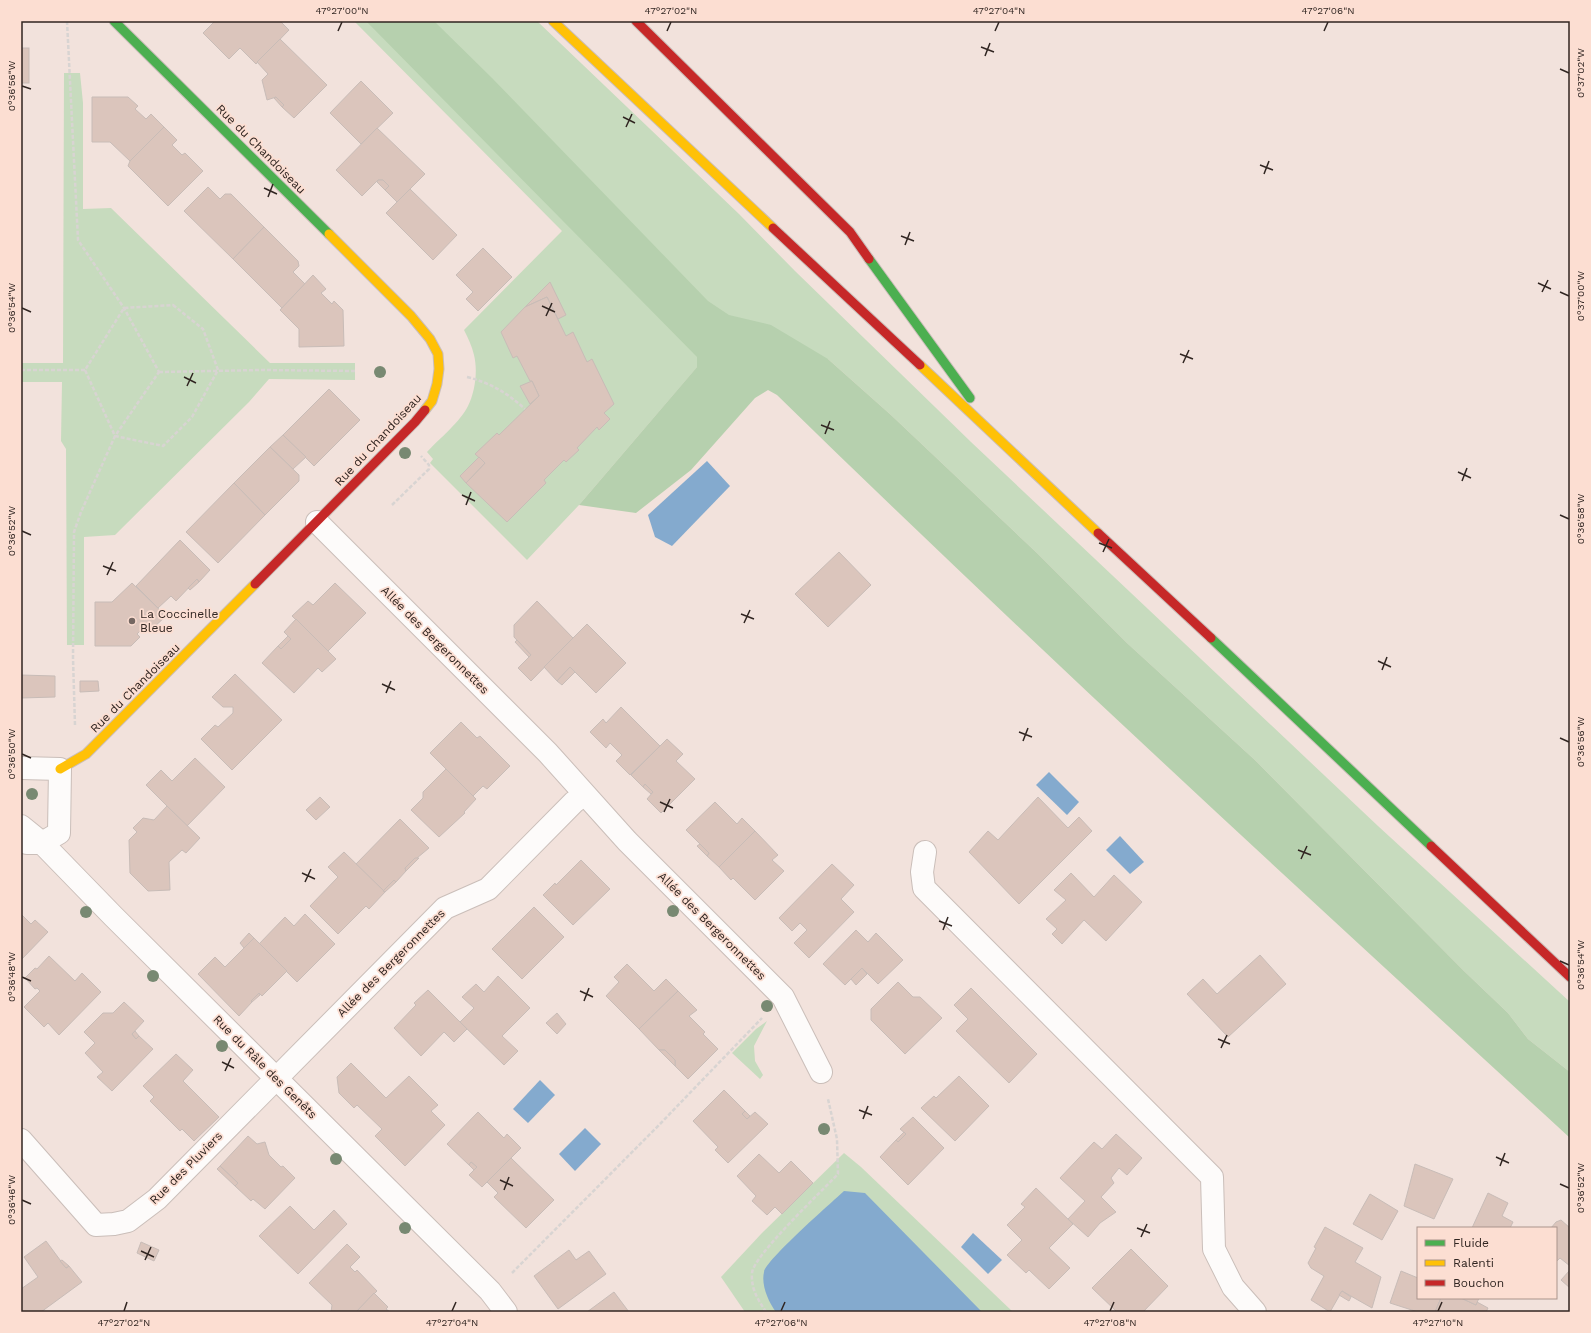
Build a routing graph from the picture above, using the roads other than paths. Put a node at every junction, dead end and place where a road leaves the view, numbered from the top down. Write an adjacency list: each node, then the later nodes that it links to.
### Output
1 (114, 21): 5 (main road, Rue du Chandoiseau)
2 (553, 21): 4 (main road)
3 (636, 21): 4 (main road)
4 (998, 438): 12 (main road)
5 (317, 522): 6 (main road, Rue du Chandoiseau); 8 (street, Allée des Bergeronnettes)
6 (68, 765): 7 (street); 10 (street)
7 (21, 768)
8 (584, 795): 13 (street, Allée des Bergeronnettes); 14 (street, Allée des Bergeronnettes)
9 (21, 826): 10 (street, Rue du Râle des Genêts)
10 (31, 843): 14 (street, Rue du Râle des Genêts)
11 (925, 852): 17 (street)
12 (1570, 977)
13 (821, 1072)
14 (277, 1077): 15 (street, Rue des Pluviers); 16 (street, Rue du Râle des Genêts)
15 (21, 1140)
16 (506, 1312)
17 (1255, 1312)

